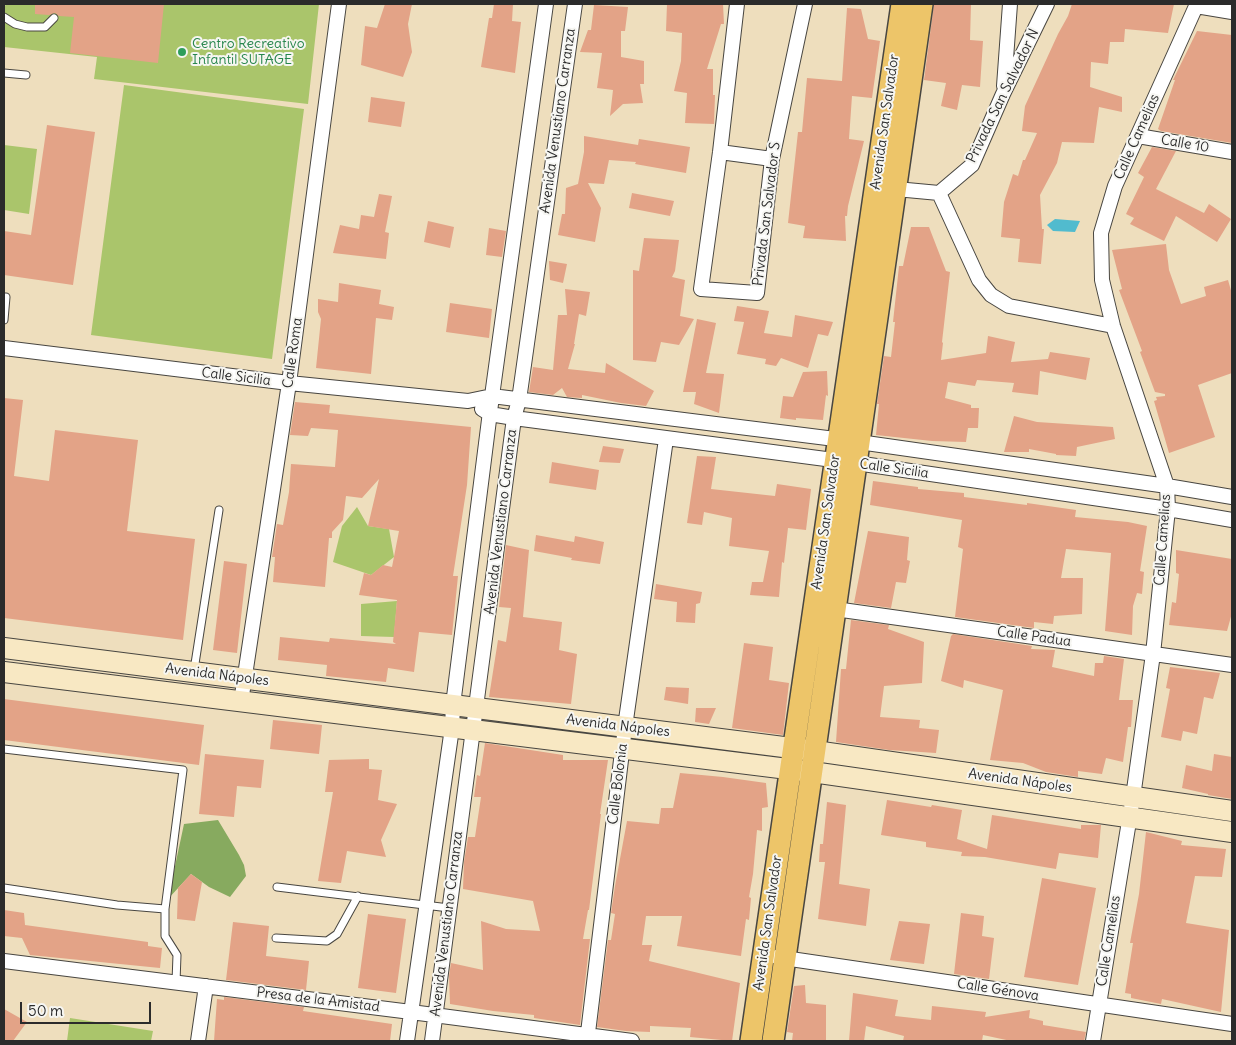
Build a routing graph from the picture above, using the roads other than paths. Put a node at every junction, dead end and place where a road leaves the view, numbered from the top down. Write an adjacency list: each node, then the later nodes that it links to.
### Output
1 (339, 4): 27 (street, Calle Roma)
2 (546, 4): 28 (street, Avenida Venustiano Carranza)
3 (575, 4): 29 (street, Avenida Venustiano Carranza)
4 (737, 4): 18 (street)
5 (805, 4): 20 (street, Privada San Salvador S)
6 (902, 4): 34 (main road, Avenida San Salvador)
7 (922, 4): 21 (main road, Avenida San Salvador)
8 (1010, 4): 16 (street)
9 (1047, 4): 16 (street, Privada San Salvador N)
10 (1196, 5): 11 (street); 17 (street, Calle Camelias)
11 (1232, 12)
12 (4, 17): 13 (lane)
13 (54, 18)
14 (4, 73): 15 (lane)
15 (26, 74)
16 (1003, 94): 22 (street, Privada San Salvador N)
17 (1138, 136): 19 (street, Calle 10); 25 (street, Calle Camelias)
18 (720, 152): 20 (street); 20 (street, Privada San Salvador S)
19 (1232, 152)
20 (772, 159)
21 (896, 189): 22 (street); 34 (main road, Avenida San Salvador)
22 (939, 193): 25 (street)
23 (4, 296): 24 (lane)
24 (4, 320)
25 (1113, 326): 36 (street, Calle Camelias)
26 (4, 348): 27 (street, Calle Sicilia)
27 (289, 383): 30 (street, Calle Sicilia); 47 (street, Calle Roma)
28 (492, 396): 29 (street, Calle Sicilia); 30 (street, Calle Sicilia); 31 (street, Avenida Venustiano Carranza)
29 (519, 400): 32 (street, Avenida Venustiano Carranza); 34 (street, Calle Sicilia)
30 (468, 401): 31 (street, Calle Sicilia)
31 (490, 414): 32 (street, Calle Sicilia); 49 (street, Avenida Venustiano Carranza)
32 (514, 418): 33 (street, Calle Sicilia); 50 (street, Avenida Venustiano Carranza)
33 (666, 438): 35 (street, Calle Sicilia); 51 (street, Calle Bolonia)
34 (849, 441): 35 (main road, Avenida San Salvador); 36 (street, Calle Sicilia)
35 (846, 462): 38 (street, Calle Sicilia); 41 (main road, Avenida San Salvador); 56 (main road, Avenida San Salvador)
36 (1167, 486): 37 (street, Calle Sicilia); 38 (street, Calle Camelias)
37 (1232, 497)
38 (1168, 509): 40 (street, Calle Sicilia); 43 (street, Calle Camelias)
39 (219, 510): 46 (lane)
40 (1232, 520)
41 (835, 609): 43 (street, Calle Padua); 57 (main road, Avenida San Salvador)
42 (4, 648): 46 (main road, Avenida Nápoles)
43 (1152, 654): 44 (street, Calle Padua); 60 (street, Calle Camelias)
44 (1232, 665)
45 (4, 672): 48 (main road, Avenida Nápoles)
46 (194, 672): 47 (main road, Avenida Nápoles)
47 (245, 679): 48 (street, Calle Roma); 49 (main road, Avenida Nápoles)
48 (241, 702): 52 (main road, Avenida Nápoles)
49 (453, 705): 50 (main road, Avenida Nápoles); 52 (street, Avenida Venustiano Carranza)
50 (476, 708): 51 (main road, Avenida Nápoles); 53 (street, Avenida Venustiano Carranza)
51 (625, 727): 55 (street, Calle Bolonia); 56 (main road, Avenida Nápoles)
52 (452, 728): 53 (main road, Avenida Nápoles); 67 (street, Avenida Venustiano Carranza)
53 (472, 730): 55 (main road, Avenida Nápoles); 68 (street, Avenida Venustiano Carranza)
54 (4, 749): 69 (lane)
55 (623, 749): 58 (main road, Avenida Nápoles); 80 (street, Calle Bolonia)
56 (794, 749): 57 (main road, Avenida Nápoles); 58 (main road, Avenida San Salvador)
57 (815, 751): 59 (main road, Avenida San Salvador); 60 (main road, Avenida Nápoles)
58 (790, 770): 59 (main road, Avenida Nápoles); 71 (main road, Avenida San Salvador)
59 (812, 772): 62 (main road, Avenida Nápoles); 72 (main road, Avenida San Salvador)
60 (1133, 797): 61 (main road, Avenida Nápoles); 62 (street, Calle Camelias)
61 (1232, 811)
62 (1129, 817): 63 (main road, Avenida Nápoles); 76 (street, Calle Camelias)
63 (1232, 832)
64 (277, 887): 66 (lane)
65 (4, 888): 69 (lane)
66 (358, 896): 67 (lane); 70 (lane)
67 (427, 904): 68 (lane); 77 (street, Avenida Venustiano Carranza)
68 (450, 908): 78 (street, Avenida Venustiano Carranza)
69 (166, 909): 74 (lane)
70 (276, 938)
71 (764, 955): 72 (street, Calle Génova); 85 (main road, Avenida San Salvador)
72 (785, 958): 76 (street, Calle Génova); 86 (main road, Avenida San Salvador)
73 (4, 961): 74 (street, Presa de la Amistad)
74 (176, 982): 75 (street, Presa de la Amistad)
75 (206, 986): 77 (street, Presa de la Amistad); 81 (street)
76 (1099, 1006): 79 (street, Calle Génova); 87 (street, Calle Camelias)
77 (411, 1012): 78 (street, Presa de la Amistad); 82 (street, Avenida Venustiano Carranza)
78 (435, 1016): 80 (street, Presa de la Amistad); 83 (street, Avenida Venustiano Carranza)
79 (1232, 1024)
80 (588, 1039): 84 (street, Presa de la Amistad)
81 (198, 1041)
82 (407, 1041)
83 (432, 1041)
84 (632, 1041)
85 (751, 1041)
86 (773, 1041)
87 (1093, 1041)

